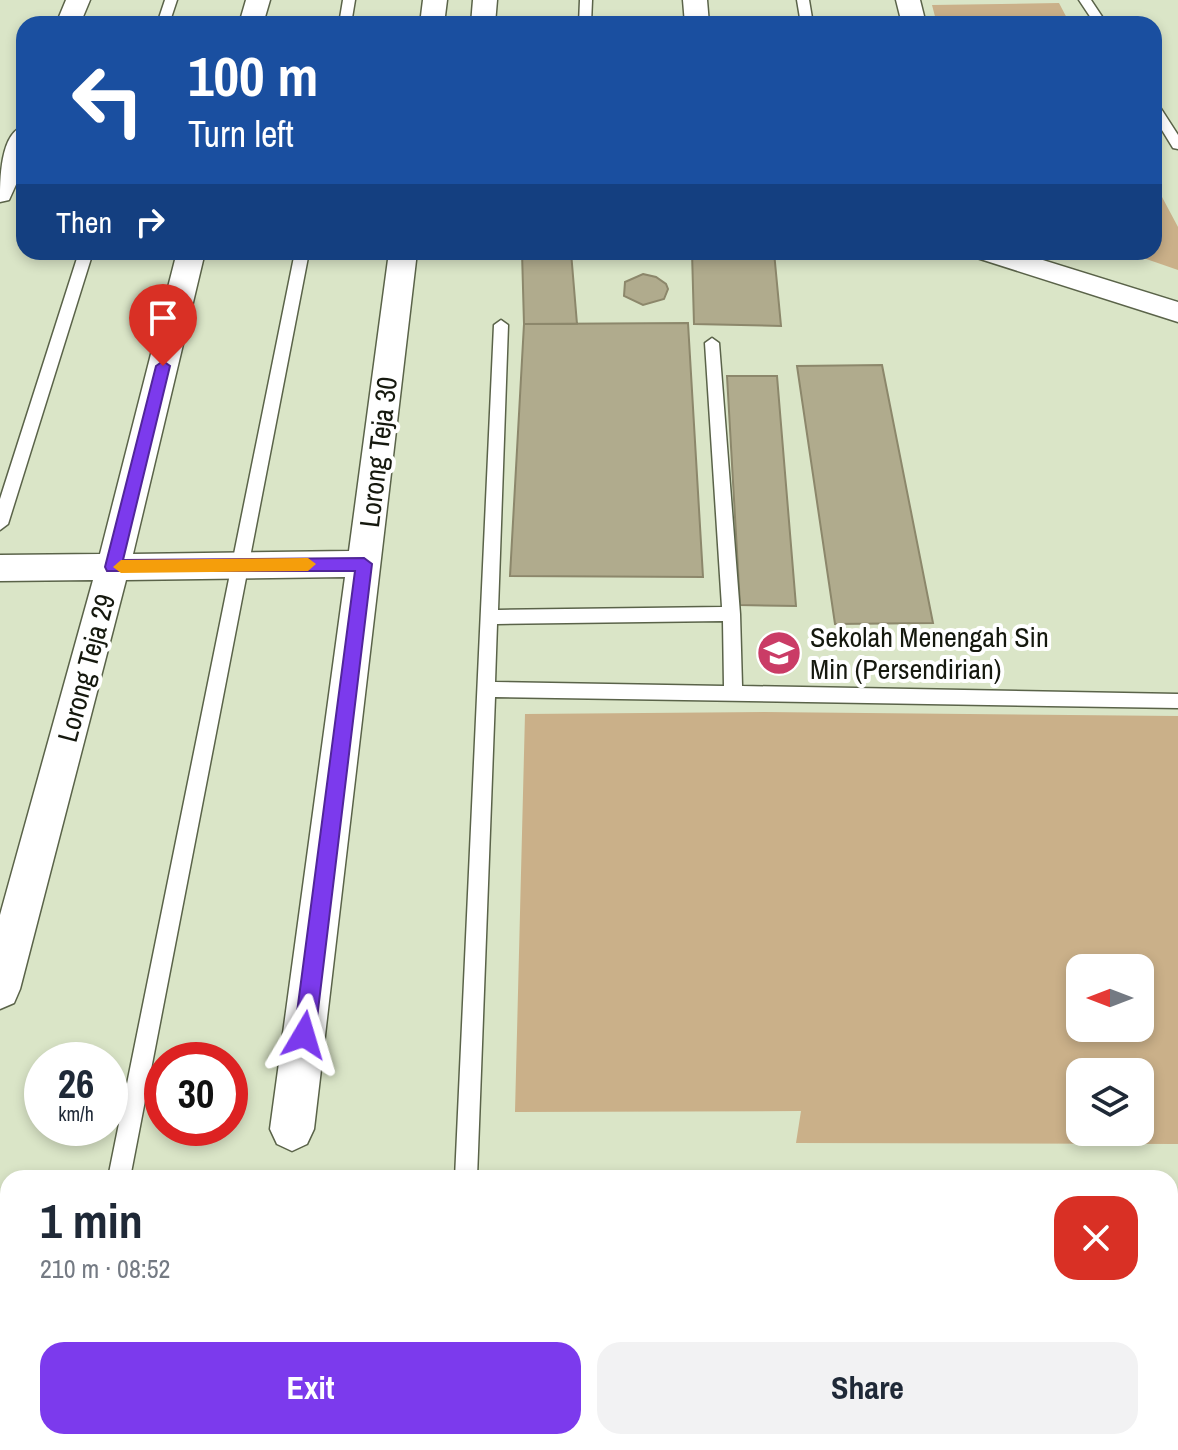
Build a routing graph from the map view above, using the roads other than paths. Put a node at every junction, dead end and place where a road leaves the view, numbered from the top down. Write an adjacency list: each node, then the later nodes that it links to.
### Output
1 (1162, 120): 2 (lane)
2 (1178, 145)
3 (16, 158): 4 (street)
4 (8, 182)
5 (83, 260): 13 (lane)
6 (189, 260): 16 (street, Lorong Teja 29)
7 (300, 260): 14 (lane)
8 (402, 260): 15 (street, Lorong Teja 30)
9 (1012, 260): 10 (street)
10 (1178, 312)
11 (501, 325): 19 (lane)
12 (712, 343): 18 (lane)
13 (0, 524)
14 (242, 564): 15 (street); 16 (street); 25 (lane)
15 (364, 564): 24 (street, Lorong Teja 30)
16 (113, 567): 17 (street); 23 (street, Lorong Teja 29)
17 (0, 568)
18 (731, 614): 19 (lane); 21 (lane)
19 (489, 617): 20 (lane)
20 (486, 689): 21 (lane); 26 (lane)
21 (733, 693): 22 (lane)
22 (1178, 701)
23 (0, 989)
24 (292, 1129)
25 (121, 1170)
26 (466, 1170)

